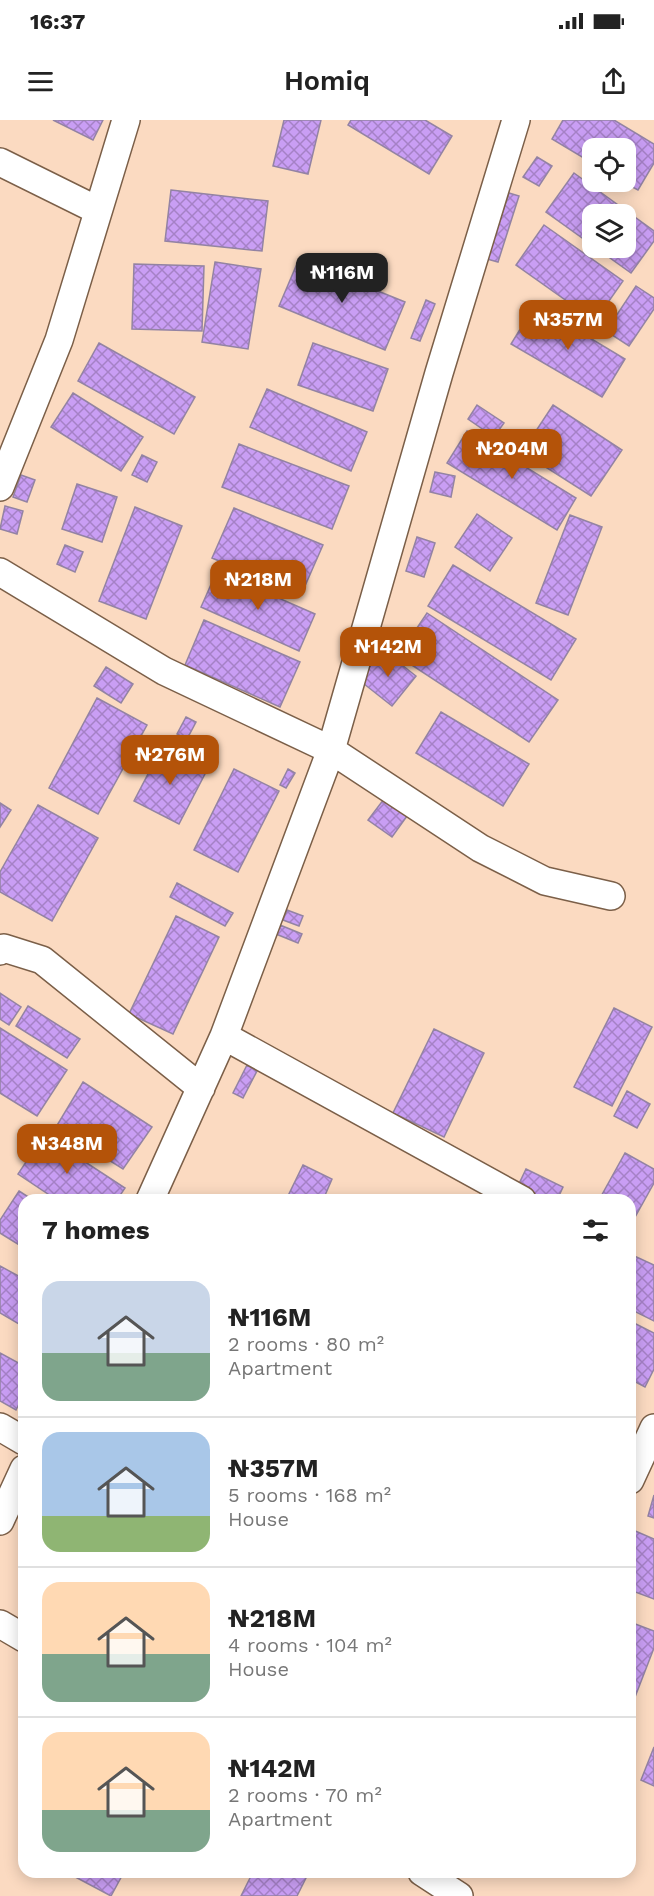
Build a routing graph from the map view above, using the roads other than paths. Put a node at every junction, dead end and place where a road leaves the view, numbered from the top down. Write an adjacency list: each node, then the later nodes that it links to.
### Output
1 (126, 120): 4 (street)
2 (516, 120): 7 (street)
3 (0, 162): 4 (street)
4 (97, 210): 5 (street)
5 (0, 487)
6 (0, 572): 7 (street)
7 (332, 750): 8 (street); 10 (street)
8 (611, 896)
9 (0, 951): 11 (street)
10 (224, 1036): 11 (street); 13 (street)
11 (201, 1088): 12 (street)
12 (153, 1194)
13 (511, 1194)
14 (0, 1427): 16 (street)
15 (654, 1428): 17 (street)
16 (18, 1438)
17 (636, 1467)
18 (18, 1482): 19 (street)
19 (0, 1521)
20 (0, 1624): 21 (street)
21 (18, 1634)
22 (428, 1880): 23 (street)
23 (459, 1896)

